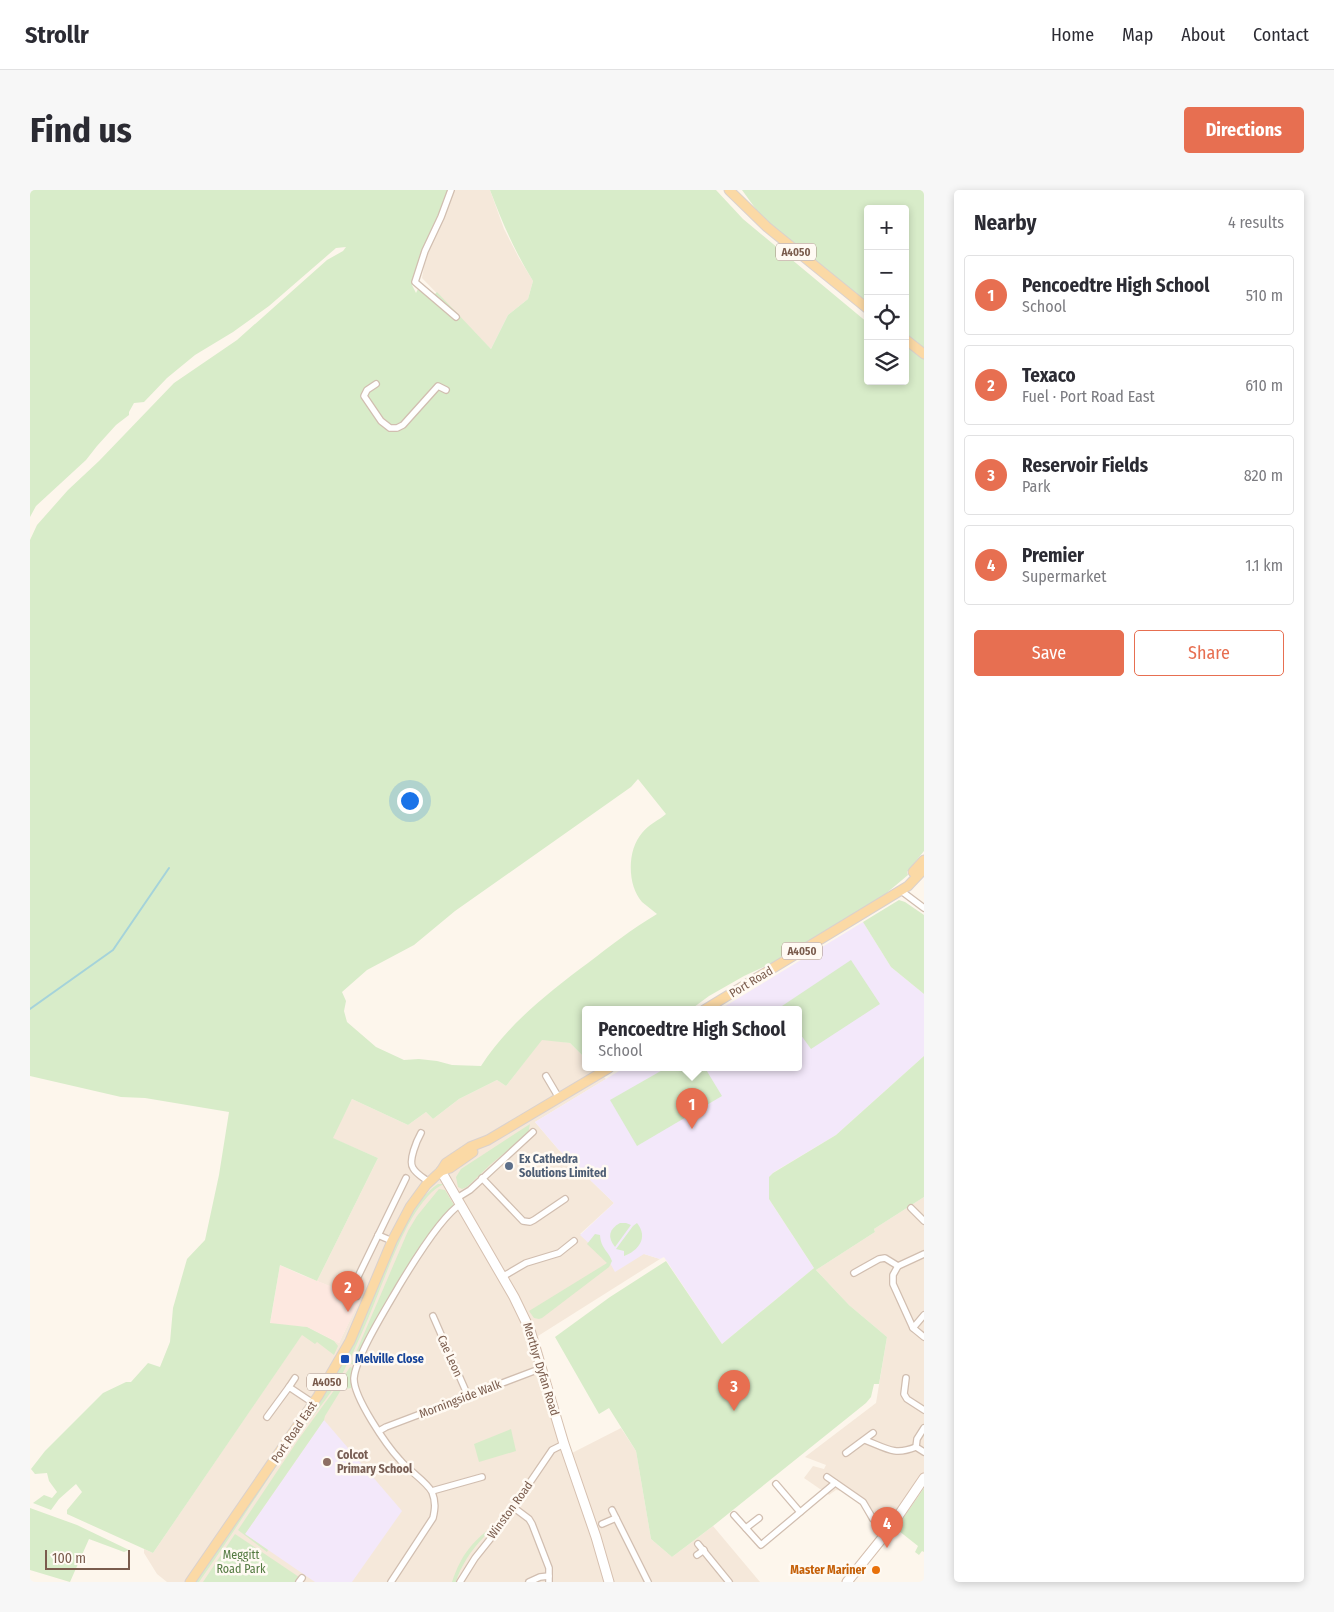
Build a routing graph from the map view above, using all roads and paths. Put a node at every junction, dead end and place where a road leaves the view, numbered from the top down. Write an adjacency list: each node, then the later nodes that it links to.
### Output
1 (450, 190): 4 (street)
2 (729, 190): 3 (main road, A4050)
3 (864, 306)
4 (456, 317)
5 (906, 340): 6 (main road)
6 (924, 354)
7 (376, 384): 8 (street)
8 (446, 390)
9 (924, 860): 11 (main road, Port Road / A4050)
10 (924, 869): 11 (main road, Port Road / A4050)
11 (900, 890): 12 (street); 13 (main road, Port Road / A4050)
12 (924, 908)
13 (711, 1006)
14 (604, 1071): 16 (main road, A4050)
15 (546, 1076): 16 (street)
16 (559, 1098): 19 (main road, A4050)
17 (421, 1132): 22 (street)
18 (533, 1132): 21 (street)
19 (441, 1171): 22 (main road, Port Road East / A4050); 24 (street, Merthyr Dyfan Road)
20 (406, 1178): 27 (street)
21 (482, 1178): 23 (street); 24 (street)
22 (429, 1182): 28 (main road, Port Road East / A4050)
23 (564, 1199)
24 (459, 1201): 33 (street, Merthyr Dyfan Road); 48 (street)
25 (911, 1208): 26 (street)
26 (924, 1221)
27 (378, 1235): 28 (street); 34 (street)
28 (392, 1241): 44 (main road, Port Road East / A4050)
29 (574, 1241): 33 (street)
30 (924, 1254): 31 (street)
31 (898, 1266): 32 (street); 37 (street)
32 (854, 1273)
33 (502, 1277): 39 (street, Merthyr Dyfan Road)
34 (357, 1296)
35 (924, 1315): 37 (street)
36 (433, 1316): 43 (street, Cae Leon)
37 (913, 1328): 38 (street)
38 (924, 1338)
39 (542, 1368): 43 (street, Morningside Walk); 51 (street, Merthyr Dyfan Road)
40 (295, 1378): 42 (street)
41 (906, 1378): 45 (street)
42 (289, 1387): 44 (street); 46 (street)
43 (468, 1396): 48 (street, Morningside Walk)
44 (314, 1403): 74 (main road, Port Road East / A4050)
45 (924, 1410)
46 (271, 1415)
47 (924, 1428): 52 (street)
48 (379, 1431): 60 (street)
49 (873, 1434): 50 (street)
50 (865, 1440): 52 (street); 54 (street)
51 (564, 1444): 61 (street, Winston Road); 78 (street, Merthyr Dyfan Road)
52 (916, 1447): 53 (street)
53 (924, 1452)
54 (846, 1453)
55 (482, 1477): 60 (street)
56 (827, 1477): 58 (street)
57 (924, 1478): 69 (street)
58 (835, 1483): 63 (street); 69 (street)
59 (776, 1484): 63 (street)
60 (432, 1491): 75 (street)
61 (513, 1507): 73 (street); 76 (street, Winston Road)
62 (612, 1510): 65 (street)
63 (800, 1512): 68 (street)
64 (734, 1515): 68 (street)
65 (616, 1518): 67 (street); 79 (street)
66 (759, 1518): 68 (street)
67 (602, 1524)
68 (746, 1528)
69 (888, 1531): 81 (street)
70 (698, 1544): 71 (street)
71 (704, 1550): 72 (street); 80 (street)
72 (697, 1555)
73 (549, 1579): 77 (street)
74 (190, 1582)
75 (391, 1582)
76 (460, 1582)
77 (528, 1582)
78 (609, 1582)
79 (648, 1582)
80 (729, 1582)
81 (847, 1582)

